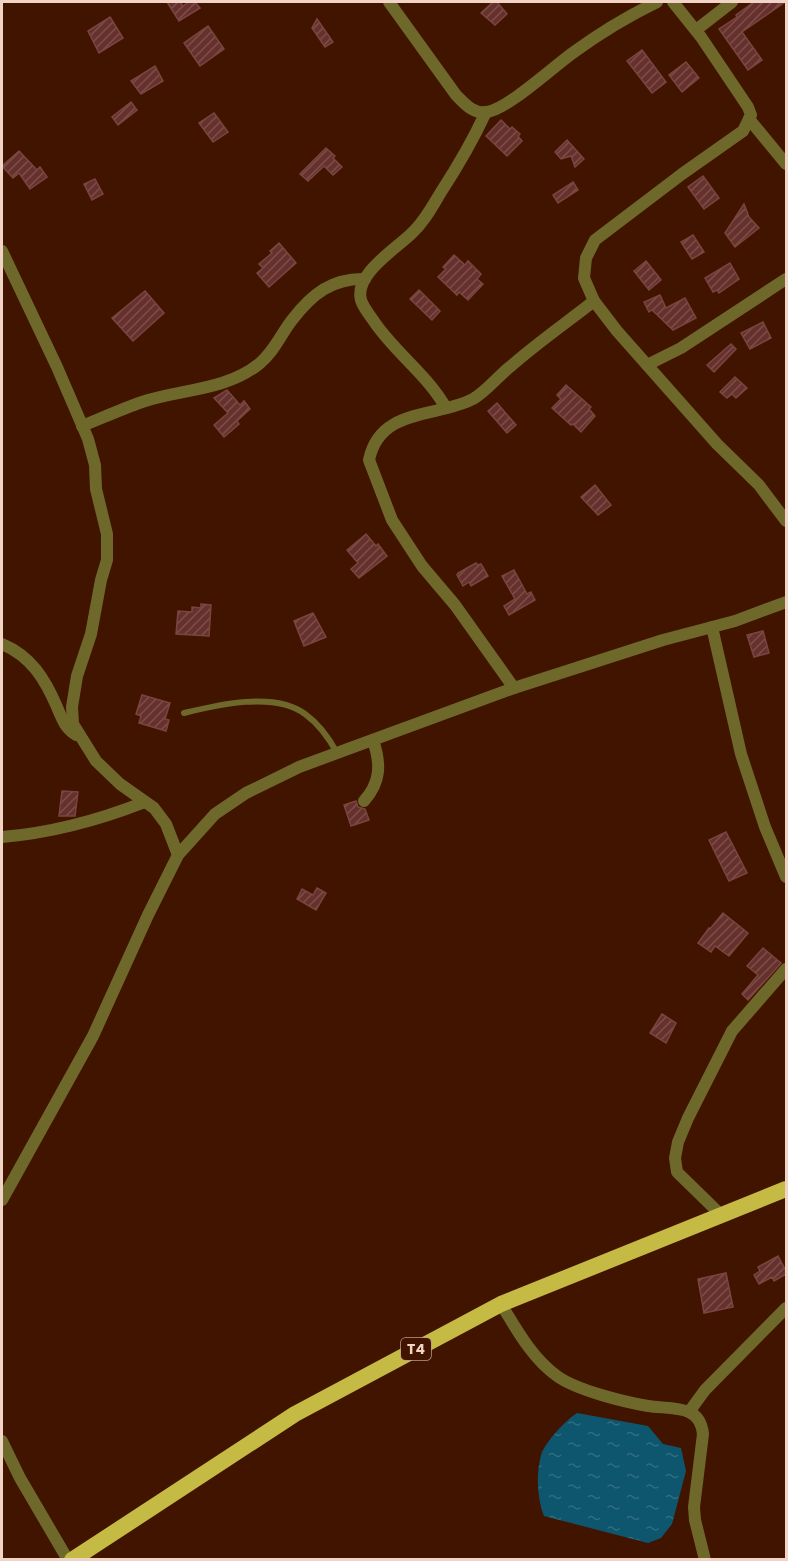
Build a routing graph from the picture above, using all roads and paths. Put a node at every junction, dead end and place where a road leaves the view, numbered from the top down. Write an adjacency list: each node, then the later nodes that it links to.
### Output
1 (389, 2): 6 (street)
2 (657, 2): 6 (street)
3 (673, 2): 5 (street)
4 (732, 2): 5 (street)
5 (696, 30): 7 (street)
6 (486, 112): 10 (street)
7 (749, 119): 8 (street); 12 (street)
8 (786, 164)
9 (2, 251): 15 (street)
10 (365, 279): 14 (street); 15 (street)
11 (786, 279): 13 (street)
12 (594, 301): 13 (street); 14 (street)
13 (647, 365): 16 (street)
14 (446, 408): 20 (street)
15 (82, 426): 22 (street)
16 (786, 522)
17 (786, 602): 18 (street)
18 (712, 627): 20 (street); 29 (street)
19 (2, 644): 22 (street)
20 (514, 688): 23 (street)
21 (184, 713): 24 (lane)
22 (82, 739): 26 (street)
23 (373, 740): 24 (street); 25 (street)
24 (338, 753): 28 (street)
25 (364, 801)
26 (146, 802): 27 (street); 28 (street)
27 (2, 837)
28 (178, 855): 32 (street)
29 (786, 877)
30 (786, 969): 33 (street)
31 (786, 1189): 33 (highway, T4)
32 (2, 1200)
33 (720, 1214): 34 (highway, T4)
34 (501, 1304): 36 (street); 39 (highway, T4)
35 (786, 1308): 36 (street)
36 (688, 1412): 40 (street)
37 (2, 1441): 38 (street)
38 (68, 1560)
39 (72, 1560)
40 (705, 1560)

